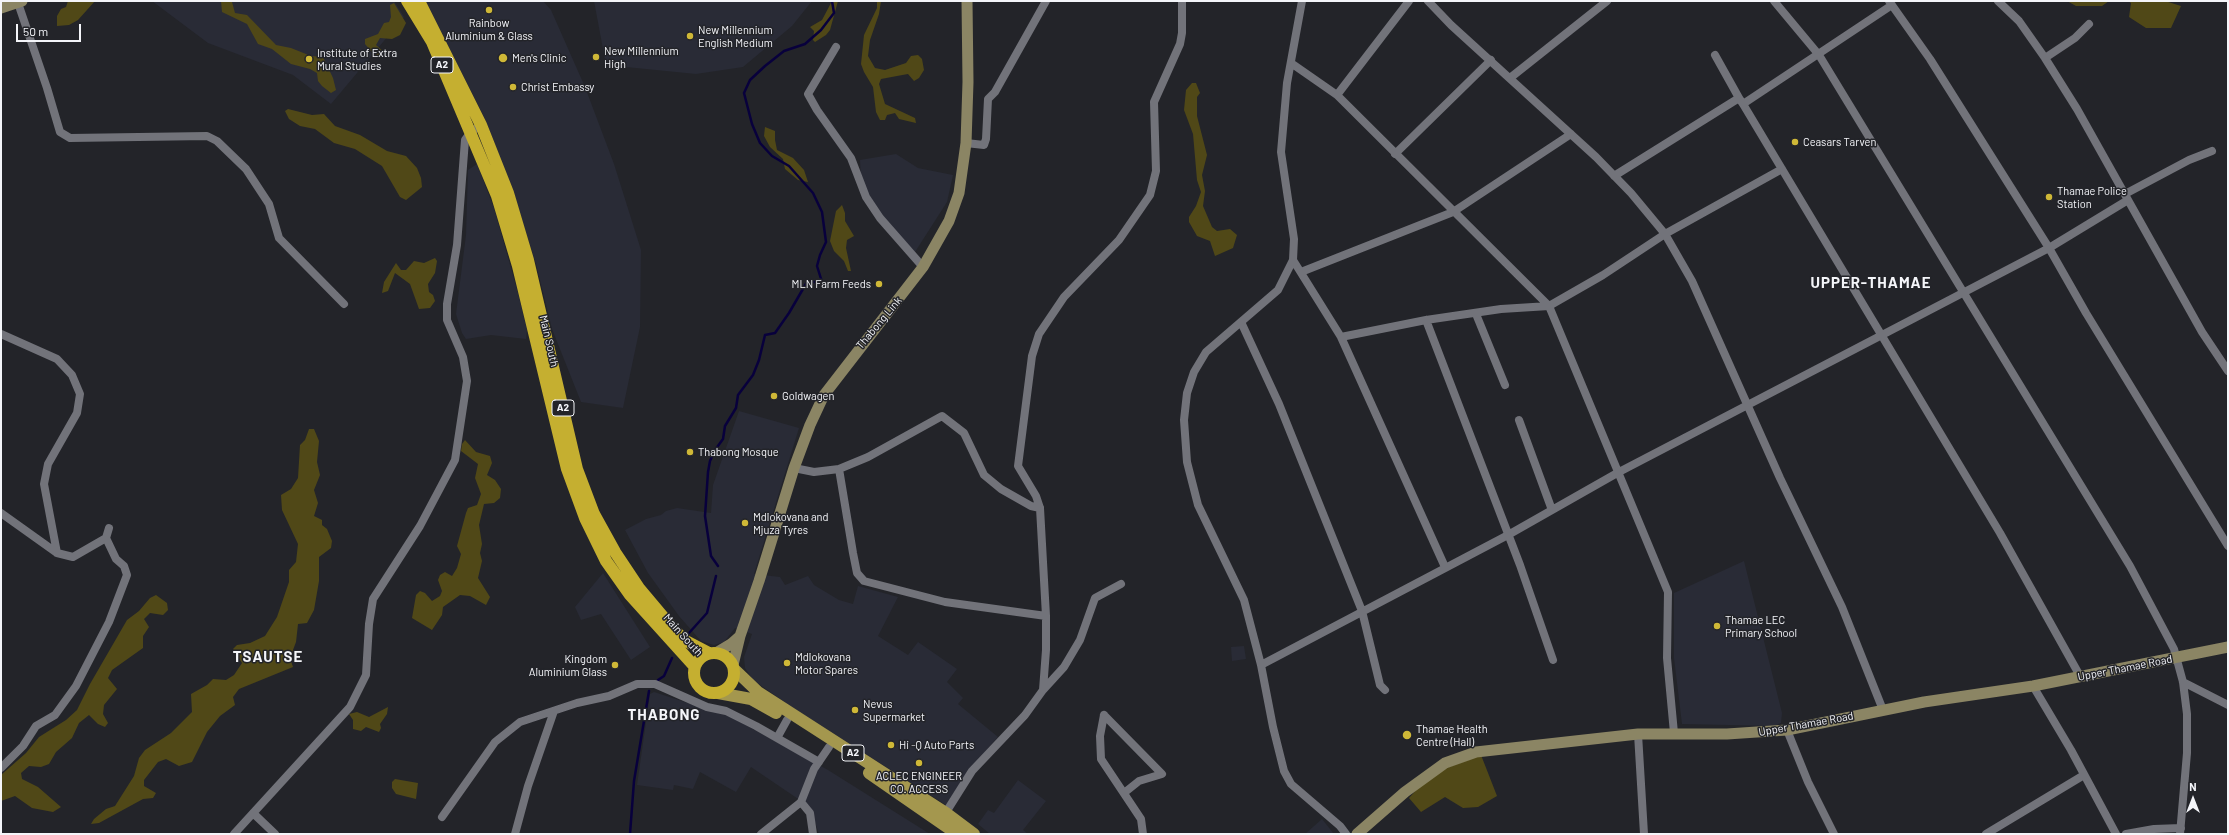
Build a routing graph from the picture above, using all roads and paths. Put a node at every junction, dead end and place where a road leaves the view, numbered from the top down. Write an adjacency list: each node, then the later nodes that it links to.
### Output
1 (407, 1): 25 (highway, Main South / A2)
2 (420, 1): 25 (highway, Main South / A2)
3 (966, 1): 27 (street, Thabong Link)
4 (1046, 1): 27 (street)
5 (1182, 1): 55 (street)
6 (1302, 1): 21 (street)
7 (1409, 1): 23 (street)
8 (1428, 1): 20 (street)
9 (1607, 1): 22 (street)
10 (1774, 1): 17 (street)
11 (1998, 1): 19 (street)
12 (20, 2): 14 (street); 40 (street)
13 (1891, 3): 17 (street); 35 (street)
14 (1, 8)
15 (2089, 24): 19 (street)
16 (836, 47): 37 (street)
17 (1819, 55): 24 (street); 39 (street)
18 (1715, 56): 24 (street)
19 (2045, 58): 32 (street)
20 (1491, 60): 22 (street); 29 (street)
21 (1291, 63): 23 (street); 36 (street)
22 (1510, 78): 26 (street)
23 (1337, 95): 29 (street)
24 (1741, 101): 30 (street); 31 (street)
25 (476, 129): 69 (highway, Main South / A2); 74 (highway, Main South / A2); 95 (street)
26 (1571, 134): 31 (street); 33 (street)
27 (966, 143): 37 (street, Thabong Link)
28 (2212, 151): 32 (street)
29 (1394, 154): 33 (street)
30 (1782, 169): 34 (street); 46 (street)
31 (1614, 176): 34 (street)
32 (2126, 197): 35 (street); 48 (street)
33 (1453, 212): 38 (street); 41 (street)
34 (1665, 234): 41 (street); 50 (street)
35 (2049, 248): 39 (street); 61 (street)
36 (1292, 260): 38 (street); 44 (street)
37 (923, 268): 52 (street, Thabong Link)
38 (1301, 272): 47 (street)
39 (1963, 293): 46 (street); 70 (street)
40 (344, 304)
41 (1549, 306): 42 (street); 54 (street)
42 (1476, 314): 43 (street); 49 (street)
43 (1426, 320): 47 (street); 59 (street)
44 (1241, 322): 65 (street); 72 (street)
45 (1, 334): 62 (street)
46 (1881, 336): 50 (street); 75 (street)
47 (1341, 337): 63 (street)
48 (2228, 371)
49 (1505, 385)
50 (1747, 404): 54 (street); 83 (street)
51 (1519, 420): 56 (street)
52 (794, 468): 53 (street); 67 (street, Thabong Link)
53 (839, 469): 55 (street); 66 (street)
54 (1619, 472): 56 (street); 86 (street)
55 (1040, 508): 66 (street)
56 (1552, 510): 59 (street)
57 (1, 513): 62 (street)
58 (109, 528): 60 (street)
59 (1508, 535): 63 (street); 71 (street)
60 (106, 538): 62 (street); 91 (street)
61 (2228, 546)
62 (57, 553)
63 (1445, 567): 65 (street)
64 (1121, 584): 78 (street)
65 (1362, 611): 72 (street); 79 (street)
66 (1046, 616): 78 (street)
67 (740, 636): 69 (street); 73 (street, Thabong Link)
68 (2228, 647): 70 (street, Upper Thamae Road)
69 (713, 653): 73 (highway, Main South / A2); 74 (highway, Main South)
70 (2177, 657): 75 (street, Upper Thamae Road); 76 (street)
71 (1553, 660)
72 (1261, 665): 107 (street)
73 (733, 667): 80 (highway); 97 (main road, Main South / A2)
74 (695, 668): 80 (highway, Main South / A2)
75 (2080, 676): 77 (street, Upper Thamae Road)
76 (2182, 682): 81 (street); 98 (street)
77 (2033, 686): 83 (street, Upper Thamae Road); 92 (street)
78 (1043, 690): 97 (street)
79 (1384, 690)
80 (718, 693): 84 (main road, Main South / A2)
81 (2228, 705)
82 (554, 710): 88 (street); 96 (street); 101 (street)
83 (1883, 710): 85 (street, Upper Thamae Road)
84 (787, 720): 88 (street); 89 (main road, Main South / A2)
85 (1787, 730): 86 (street, Upper Thamae Road); 110 (street)
86 (1674, 733): 87 (street, Upper Thamae Road)
87 (1638, 734): 108 (street, Upper Thamae Road); 109 (street)
88 (777, 738): 90 (street)
89 (829, 747): 90 (street); 97 (main road, Main South / A2)
90 (819, 762): 94 (street)
91 (1, 768)
92 (2084, 775): 111 (street); 112 (street)
93 (1124, 793): 93 (street); 106 (street)
94 (801, 802): 102 (street); 103 (street)
95 (253, 813): 99 (street); 100 (street)
96 (442, 816)
97 (943, 817): 104 (main road, Main South / A2); 105 (main road, Main South / A2)
98 (2180, 831): 113 (street)
99 (234, 834)
100 (275, 834)
101 (515, 834)
102 (761, 834)
103 (813, 834)
104 (957, 834)
105 (974, 834)
106 (1143, 834)
107 (1346, 834)
108 (1357, 834)
109 (1644, 834)
110 (1834, 834)
111 (1986, 834)
112 (2116, 834)
113 (2126, 834)

